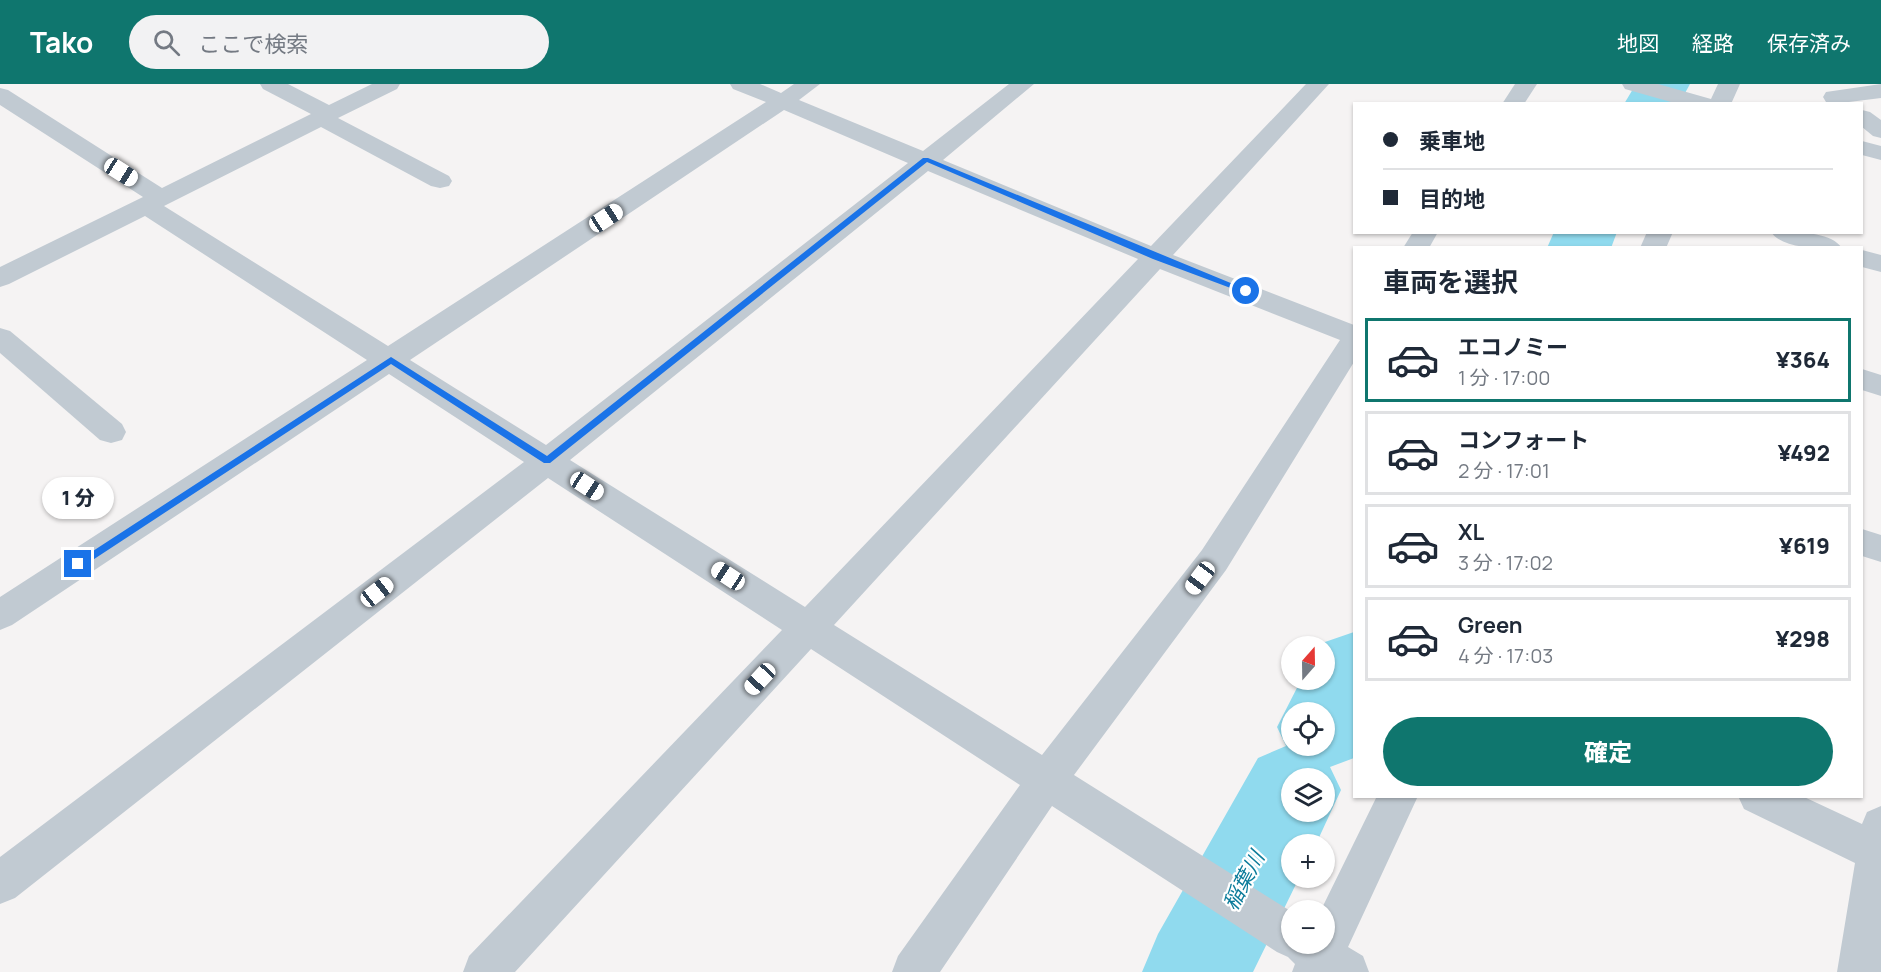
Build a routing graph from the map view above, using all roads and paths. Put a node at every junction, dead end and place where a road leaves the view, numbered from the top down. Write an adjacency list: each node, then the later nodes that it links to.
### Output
1 (271, 84): 18 (street)
2 (388, 84): 18 (street)
3 (741, 84): 14 (street)
4 (809, 84): 14 (street)
5 (1023, 84): 23 (street)
6 (1318, 84): 28 (street)
7 (1526, 84): 15 (street)
8 (1633, 84): 16 (street)
9 (1729, 84): 17 (street)
10 (1816, 84): 13 (street)
11 (1881, 91): 13 (street)
12 (0, 95): 25 (street)
13 (1839, 100)
14 (782, 101): 23 (street); 35 (street)
15 (1514, 102)
16 (1698, 102)
17 (1721, 102)
18 (325, 116): 24 (street); 25 (street)
19 (1863, 118): 20 (street)
20 (1881, 131)
21 (1863, 148): 22 (street)
22 (1881, 153)
23 (926, 159): 28 (street); 39 (street)
24 (440, 181)
25 (153, 202): 31 (street); 35 (street)
26 (1789, 234): 27 (street)
27 (1823, 246)
28 (1155, 257): 32 (street); 43 (street)
29 (1863, 258): 30 (street)
30 (1881, 264)
31 (0, 278)
32 (1353, 335)
33 (0, 338): 38 (street)
34 (1353, 342): 44 (street)
35 (391, 360): 39 (street); 42 (street)
36 (1863, 379): 37 (street)
37 (1881, 386)
38 (111, 432)
39 (547, 461): 43 (street); 48 (street)
40 (1863, 542): 41 (street)
41 (1881, 549)
42 (0, 615)
43 (808, 628): 44 (street); 50 (street)
44 (1046, 781): 49 (street); 51 (street)
45 (1397, 798): 49 (street)
46 (1764, 798): 47 (street)
47 (1878, 839): 52 (street)
48 (0, 883)
49 (1315, 956)
50 (485, 972)
51 (914, 972)
52 (1859, 972)

